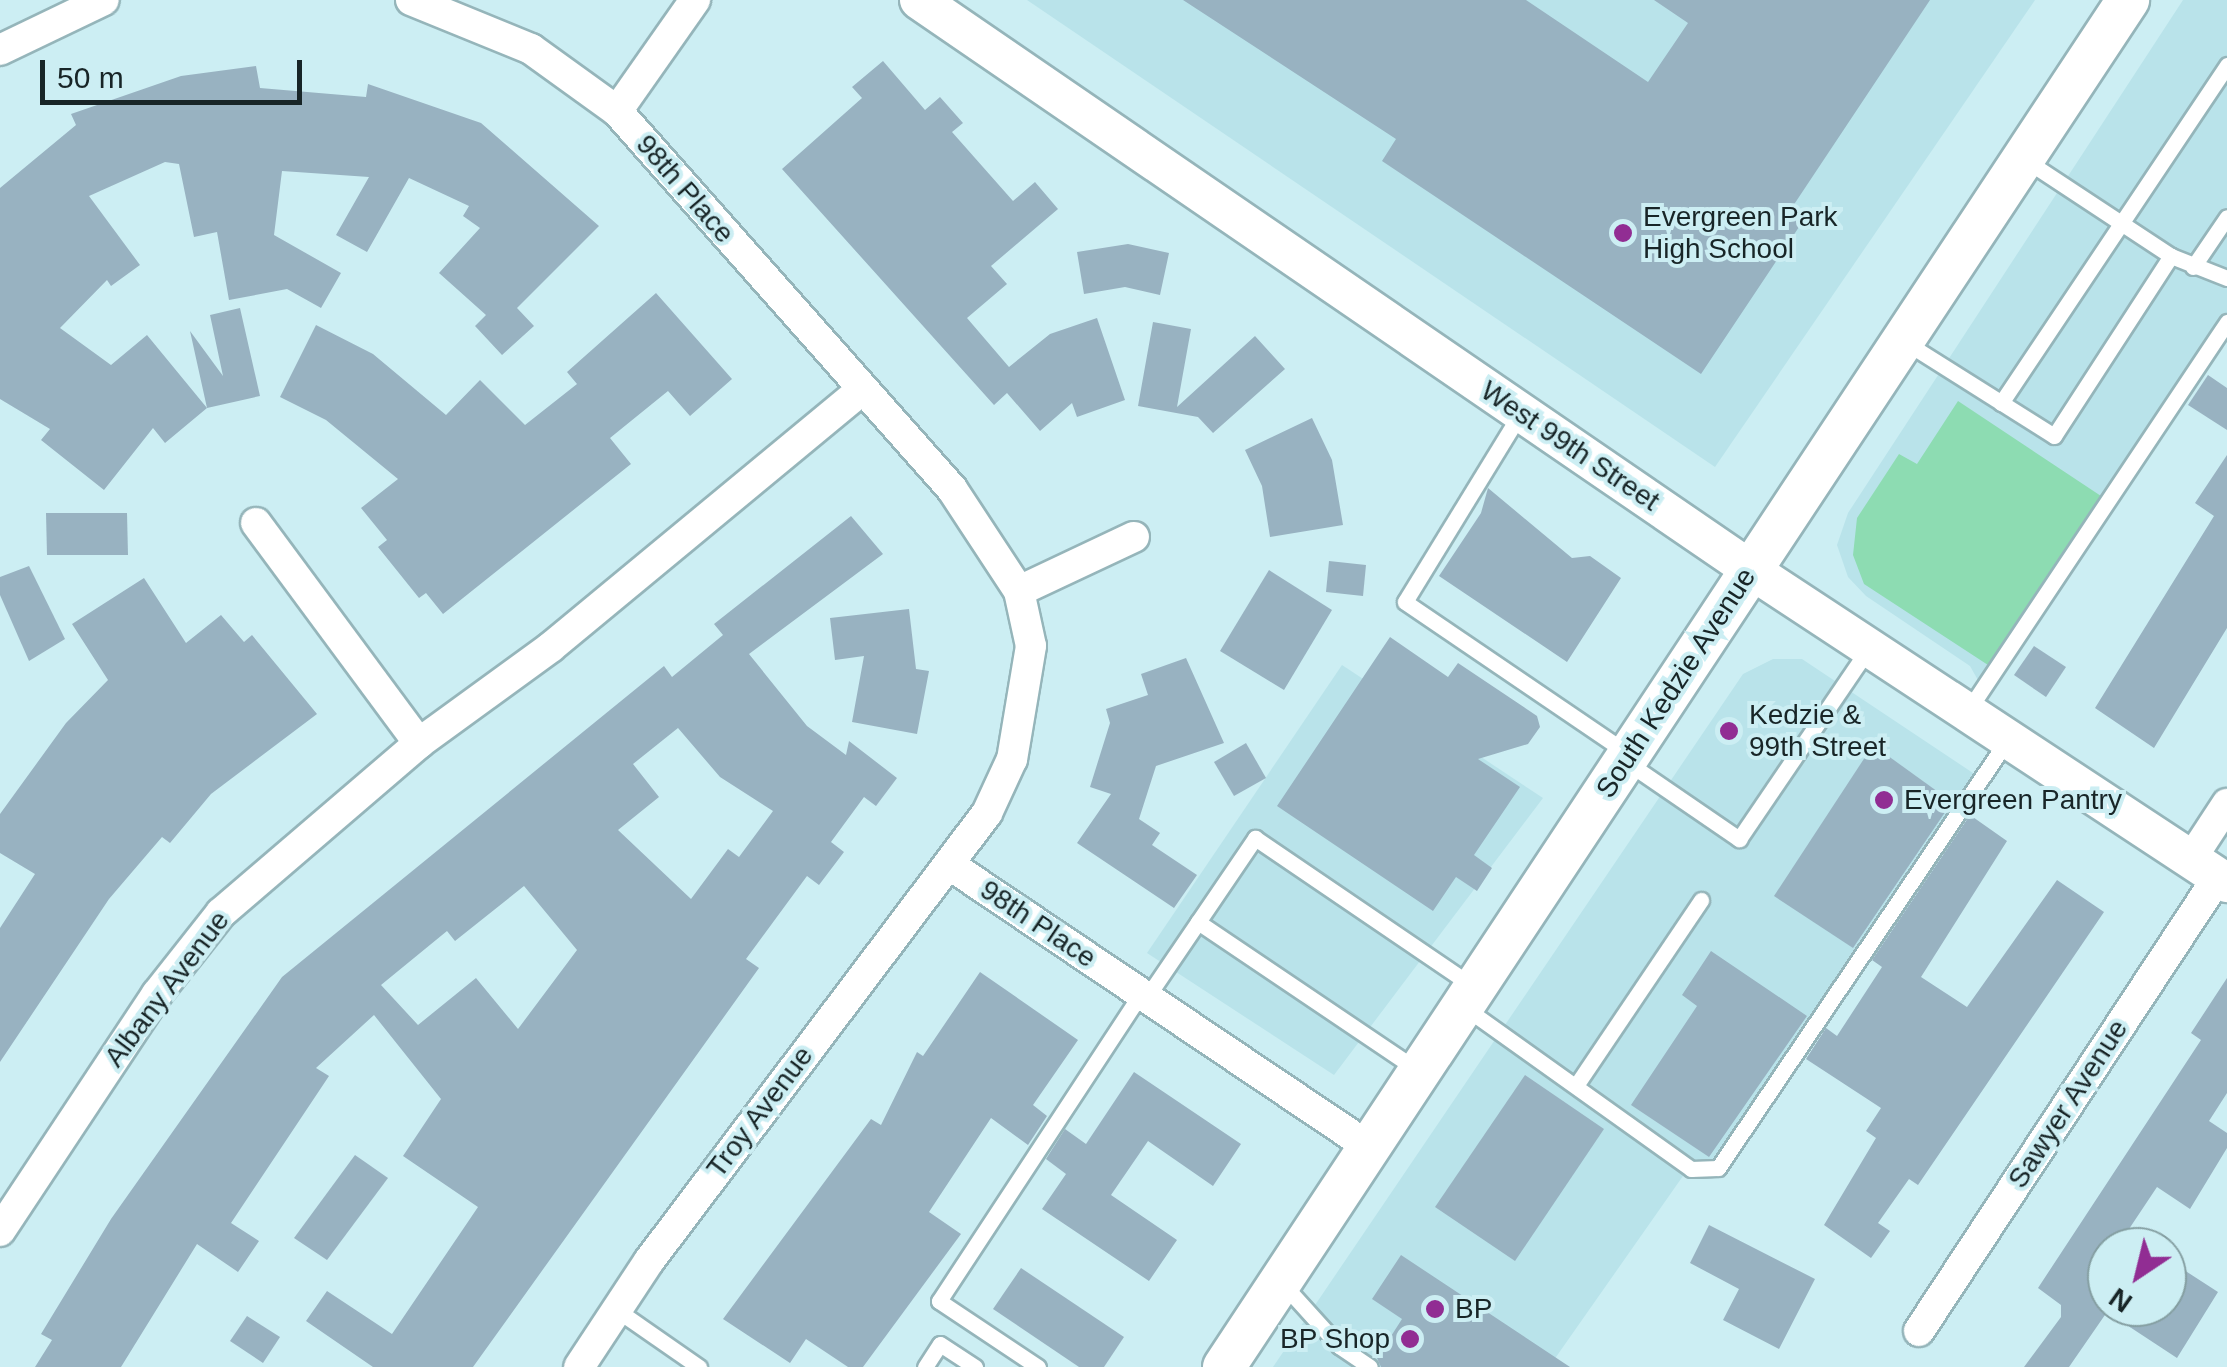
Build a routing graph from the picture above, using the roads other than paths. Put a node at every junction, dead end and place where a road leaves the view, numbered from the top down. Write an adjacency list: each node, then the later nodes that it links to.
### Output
1 (104, 0): 6 (street)
2 (411, 0): 8 (street, 98th Place)
3 (695, 0): 8 (street)
4 (919, 0): 19 (street, West 99th Street)
5 (2128, 0): 9 (main road, South Kedzie Avenue)
6 (0, 50)
7 (2227, 65): 11 (lane)
8 (617, 111): 17 (street, 98th Place)
9 (2023, 158): 11 (lane); 16 (main road, South Kedzie Avenue)
10 (2227, 217): 13 (lane)
11 (2121, 223): 12 (lane); 18 (lane)
12 (2171, 256): 13 (lane); 18 (lane)
13 (2193, 268): 14 (lane)
14 (2227, 278)
15 (2227, 322): 25 (lane)
16 (1903, 340): 18 (lane); 22 (main road, South Kedzie Avenue)
17 (862, 390): 23 (street, 98th Place); 27 (street, Albany Avenue)
18 (2001, 403)
19 (1521, 412): 22 (street, West 99th Street); 28 (lane)
20 (256, 523): 27 (street)
21 (1134, 537): 23 (street)
22 (1751, 570): 24 (street, West 99th Street); 28 (main road, South Kedzie Avenue)
23 (1020, 590): 30 (street, 98th Place)
24 (1869, 648): 25 (street, West 99th Street); 28 (lane)
25 (1967, 712): 26 (street, West 99th Street)
26 (2008, 740): 31 (street, West 99th Street); 37 (lane)
27 (419, 743): 39 (street, Albany Avenue)
28 (1627, 758): 35 (main road, South Kedzie Avenue)
29 (2227, 804): 31 (street, Sawyer Avenue)
30 (950, 865): 34 (street, 98th Place); 41 (street, Troy Avenue)
31 (2212, 873): 42 (street, Sawyer Avenue)
32 (1701, 900): 37 (lane)
33 (1198, 922): 34 (lane); 35 (lane); 36 (lane)
34 (1144, 995): 38 (street, 98th Place); 47 (lane)
35 (1469, 997): 36 (main road, South Kedzie Avenue); 37 (lane)
36 (1419, 1072): 38 (main road, South Kedzie Avenue)
37 (1577, 1084)
38 (1369, 1147): 40 (main road, South Kedzie Avenue)
39 (0, 1231)
40 (1281, 1281): 48 (main road, South Kedzie Avenue); 49 (lane)
41 (616, 1310): 43 (street, Troy Avenue); 44 (lane)
42 (1919, 1332)
43 (579, 1367)
44 (699, 1367)
45 (924, 1367): 46 (lane)
46 (975, 1367)
47 (1038, 1367)
48 (1225, 1367)
49 (1370, 1367)

